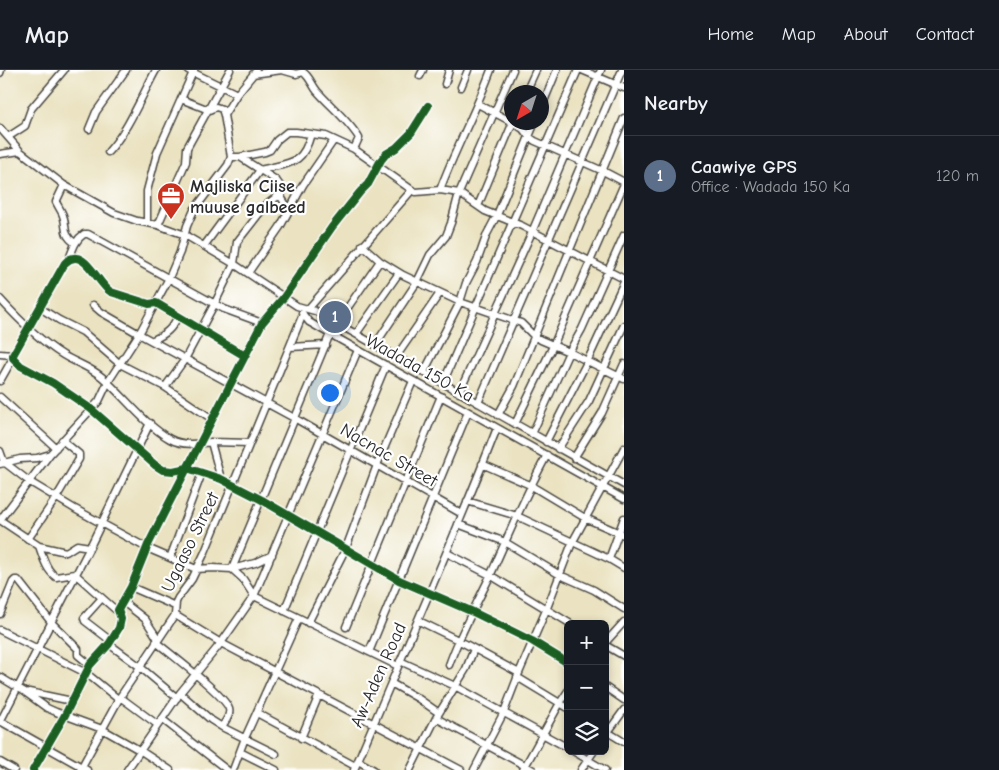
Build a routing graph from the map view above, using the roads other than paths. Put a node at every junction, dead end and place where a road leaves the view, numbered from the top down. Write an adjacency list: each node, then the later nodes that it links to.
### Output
1 (64, 70): 40 (street)
2 (126, 70): 35 (street)
3 (156, 70): 46 (street)
4 (230, 70): 18 (street)
5 (449, 70): 19 (street)
6 (468, 70): 22 (street)
7 (491, 70): 27 (street)
8 (513, 70): 30 (street)
9 (536, 70): 21 (street)
10 (557, 70): 24 (street)
11 (578, 70): 43 (street)
12 (582, 70): 17 (street)
13 (622, 70): 20 (street)
14 (192, 71): 18 (street); 26 (street)
15 (306, 71): 16 (street); 44 (street)
16 (255, 72): 25 (street)
17 (600, 74): 20 (street); 48 (street)
18 (220, 84): 25 (street); 29 (street)
19 (444, 84)
20 (616, 84): 23 (street); 51 (street)
21 (529, 85)
22 (461, 87)
23 (624, 88)
24 (549, 89)
25 (238, 94): 31 (street)
26 (182, 99): 29 (street); 64 (street)
27 (478, 104): 30 (street); 58 (street)
28 (428, 106): 52 (street)
29 (209, 110): 31 (street); 66 (street)
30 (495, 114): 32 (street); 60 (street)
31 (224, 115): 49 (street)
32 (504, 118)
33 (624, 118): 54 (street)
34 (0, 128): 40 (street, Wadada 150 Ka)
35 (89, 129)
36 (509, 130): 61 (street)
37 (524, 130): 41 (street)
38 (532, 130): 41 (street)
39 (311, 134): 42 (street); 50 (street); 53 (street)
40 (8, 137): 45 (street, Wadada 150 Ka)
41 (529, 137): 43 (street); 63 (street)
42 (334, 140): 44 (street); 62 (street)
43 (545, 146): 48 (street); 65 (street)
44 (354, 149): 52 (street)
45 (20, 150): 47 (street); 56 (street, Wadada 150 Ka)
46 (108, 152)
47 (0, 154)
48 (564, 154): 51 (street); 67 (street)
49 (231, 157): 50 (street); 68 (street)
50 (240, 157): 53 (street)
51 (582, 162): 54 (street); 70 (street)
52 (378, 166): 57 (street); 86 (street)
53 (260, 170): 59 (street); 73 (street)
54 (602, 171): 55 (street); 74 (street)
55 (624, 183): 77 (street)
56 (64, 185): 64 (street, Wadada 150 Ka); 71 (street)
57 (412, 190): 58 (street); 72 (street, Ugaaso Street)
58 (440, 190): 60 (street)
59 (282, 192): 62 (street); 78 (street)
60 (459, 193): 61 (street); 84 (street)
61 (478, 206): 63 (street)
62 (290, 211): 81 (street)
63 (497, 216): 65 (street); 88 (street)
64 (147, 222): 66 (street, Wadada 150 Ka)
65 (512, 222): 67 (street); 93 (street)
66 (158, 225): 68 (street, Wadada 150 Ka)
67 (532, 232): 70 (street); 95 (street)
68 (185, 235): 73 (street, Wadada 150 Ka); 82 (street)
69 (624, 235): 80 (street)
70 (549, 240): 74 (street); 97 (street)
71 (75, 243): 75 (street); 82 (street)
72 (362, 245): 76 (street); 94 (street, Ugaaso Street)
73 (204, 246): 78 (street, Wadada 150 Ka)
74 (569, 251): 77 (street); 106 (street)
75 (69, 259): 89 (street); 92 (street)
76 (380, 261): 79 (street); 99 (street)
77 (589, 262): 80 (street); 110 (street)
78 (234, 264): 81 (street, Wadada 150 Ka); 90 (street)
79 (399, 272): 84 (street); 105 (street)
80 (607, 272): 83 (street); 113 (street)
81 (248, 273): 86 (street, Wadada 150 Ka)
82 (169, 278): 89 (street); 90 (street)
83 (624, 281): 119 (street)
84 (417, 282): 85 (street); 109 (street)
85 (440, 293): 88 (street); 117 (street)
86 (284, 297): 94 (street, Wadada 150 Ka); 98 (street)
87 (0, 299): 101 (street)
88 (460, 302): 93 (street); 124 (street)
89 (156, 303): 96 (street); 103 (street)
90 (215, 303): 98 (street); 102 (street)
91 (93, 305): 103 (street, Nacnac Street)
92 (40, 308): 101 (street); 120 (street)
93 (476, 308): 95 (street); 129 (street)
94 (305, 312): 99 (street, Wadada 150 Ka); 104 (street, Wadada 150 Ka); 111 (street, Ugaaso Street)
95 (494, 313): 97 (street); 132 (street)
96 (178, 316): 102 (street); 107 (street)
97 (513, 320): 106 (street); 135 (street)
98 (262, 323): 116 (street)
99 (337, 323): 105 (street, Wadada 150 Ka)
100 (624, 325): 123 (street)
101 (28, 329): 115 (street); 128 (street)
102 (200, 329): 116 (street); 118 (street)
103 (139, 334): 107 (street, Nacnac Street); 120 (street)
104 (330, 334): 108 (street); 112 (street, Wadada 150 Ka)
105 (356, 334): 109 (street, Wadada 150 Ka)
106 (534, 336): 110 (street); 139 (street)
107 (153, 340): 118 (street, Nacnac Street)
108 (326, 345): 111 (street); 141 (street)
109 (375, 345): 117 (street, Wadada 150 Ka)
110 (554, 346): 113 (street); 143 (street)
111 (290, 347): 136 (street, Ugaaso Street)
112 (358, 350): 122 (street, Wadada 150 Ka); 146 (street)
113 (570, 352): 119 (street); 145 (street)
114 (0, 354): 115 (street)
115 (13, 356): 126 (street); 137 (street)
116 (245, 356): 130 (street)
117 (396, 357): 124 (street, Wadada 150 Ka)
118 (186, 359): 130 (street, Nacnac Street); 131 (street)
119 (587, 362): 123 (street); 149 (street)
120 (120, 364): 128 (street); 131 (street)
121 (624, 364): 125 (street)
122 (386, 365): 127 (street, Wadada 150 Ka); 156 (street)
123 (603, 370): 125 (street); 155 (street)
124 (424, 372): 129 (street, Wadada 150 Ka)
125 (621, 378): 161 (street)
126 (0, 381)
127 (413, 381): 133 (street, Wadada 150 Ka); 164 (street)
128 (108, 382): 137 (street); 142 (street)
129 (443, 383): 132 (street, Wadada 150 Ka)
130 (232, 384): 136 (street, Nacnac Street); 140 (street)
131 (165, 387): 140 (street)
132 (459, 393): 135 (street, Wadada 150 Ka)
133 (441, 396): 138 (street, Wadada 150 Ka); 170 (street)
134 (0, 398): 152 (street)
135 (478, 403): 139 (street, Wadada 150 Ka)
136 (267, 404): 141 (street, Nacnac Street); 150 (street, Ugaaso Street)
137 (91, 409): 147 (street); 154 (street)
138 (468, 412): 144 (street, Wadada 150 Ka); 176 (street)
139 (498, 415): 143 (street, Wadada 150 Ka)
140 (212, 419): 151 (street)
141 (296, 419): 146 (street, Nacnac Street); 178 (street)
142 (150, 423): 151 (street); 154 (street)
143 (515, 424): 145 (street, Wadada 150 Ka)
144 (497, 428): 159 (street, Wadada 150 Ka); 163 (street, Aw-Aden Road)
145 (532, 434): 149 (street, Wadada 150 Ka)
146 (323, 435): 156 (street, Nacnac Street); 182 (street)
147 (62, 440): 152 (street); 175 (street)
148 (211, 442): 150 (street); 151 (street); 168 (street)
149 (546, 442): 155 (street, Wadada 150 Ka)
150 (250, 443): 173 (street, Ugaaso Street)
151 (200, 444): 165 (street)
152 (56, 448): 158 (street)
153 (624, 448): 160 (street)
154 (137, 449): 165 (street); 186 (street)
155 (558, 449): 161 (street, Wadada 150 Ka)
156 (350, 450): 164 (street, Nacnac Street); 188 (street)
157 (0, 451): 162 (street)
158 (50, 454): 162 (street); 169 (street)
159 (547, 455): 171 (street); 174 (street, Wadada 150 Ka)
160 (622, 456): 167 (street)
161 (574, 458): 167 (street, Wadada 150 Ka)
162 (2, 463): 169 (street)
163 (482, 464): 171 (street); 179 (street, Aw-Aden Road)
164 (377, 466): 170 (street, Nacnac Street); 196 (street)
165 (187, 468): 166 (street); 195 (street)
166 (202, 473): 168 (street); 199 (street)
167 (608, 476): 172 (street, Wadada 150 Ka); 174 (street)
168 (221, 479): 173 (street)
169 (30, 482): 175 (street); 185 (street)
170 (405, 482): 176 (street, Nacnac Street); 201 (street)
171 (530, 485): 181 (street); 183 (street)
172 (624, 485)
173 (233, 486): 178 (street); 203 (street, Ugaaso Street)
174 (602, 486): 177 (street, Wadada 150 Ka); 183 (street)
175 (56, 498): 186 (street); 190 (street)
176 (433, 498): 180 (street, Nacnac Street); 208 (street)
177 (624, 499)
178 (262, 500): 182 (street); 204 (street)
179 (467, 501): 180 (street, Aw-Aden Road); 181 (street)
180 (462, 514): 187 (street, Aw-Aden Road)
181 (517, 516): 191 (street); 192 (street)
182 (289, 517): 188 (street); 198 (street)
183 (585, 518): 189 (street); 192 (street)
184 (624, 518): 189 (street)
185 (0, 520): 190 (street)
186 (101, 523): 194 (street); 195 (street)
187 (458, 524): 191 (street); 197 (street, Aw-Aden Road)
188 (317, 532): 196 (street); 217 (street)
189 (622, 533): 200 (street)
190 (28, 540): 193 (street)
191 (505, 542): 206 (street); 207 (street)
192 (572, 543): 200 (street); 207 (street)
193 (39, 546): 194 (street); 205 (street)
194 (90, 547): 205 (street)
195 (147, 548): 199 (street); 209 (street)
196 (346, 548): 201 (street); 227 (street)
197 (447, 553): 206 (street); 210 (street, Aw-Aden Road)
198 (272, 555): 204 (street); 211 (street)
199 (170, 558): 203 (street)
200 (609, 559): 202 (street)
201 (372, 563): 208 (street); 228 (street)
202 (624, 568)
203 (196, 569): 204 (street); 214 (street, Ugaaso Street)
204 (232, 569): 211 (street)
205 (75, 574): 212 (street); 225 (street)
206 (490, 575): 215 (street); 219 (street)
207 (560, 575): 215 (street); 216 (street)
208 (399, 580): 210 (street); 239 (street)
209 (130, 587): 213 (street); 214 (street)
210 (430, 592): 219 (street); 224 (street, Aw-Aden Road)
211 (254, 596): 217 (street); 235 (street)
212 (102, 598): 218 (street); 234 (street)
213 (122, 601): 218 (street); 231 (street)
214 (175, 606): 221 (street, Ugaaso Street)
215 (547, 608): 223 (street); 233 (street)
216 (624, 609)
217 (284, 610): 222 (street)
218 (118, 612): 234 (street)
219 (473, 612): 232 (street); 233 (street)
220 (0, 614): 225 (street)
221 (175, 615): 231 (street, Ugaaso Street); 235 (street)
222 (299, 618): 227 (street); 246 (street)
223 (565, 620)
224 (419, 621): 232 (street); 242 (street, Aw-Aden Road)
225 (51, 622): 237 (street); 243 (street)
226 (624, 622): 230 (street)
227 (308, 623): 239 (street)
228 (346, 627)
229 (0, 630): 237 (street)
230 (609, 639)
231 (157, 640): 245 (street, Ugaaso Street); 248 (street)
232 (458, 640): 238 (street); 244 (street)
233 (532, 641): 241 (street); 249 (street)
234 (110, 642): 243 (street); 245 (street)
235 (221, 643): 246 (street); 248 (street)
236 (609, 647): 240 (street)
237 (37, 649): 247 (street); 253 (street)
238 (474, 649): 249 (street); 252 (street)
239 (369, 652): 242 (street)
240 (624, 656)
241 (564, 661)
242 (399, 663): 251 (street, Aw-Aden Road); 252 (street)
243 (90, 665): 247 (street)
244 (449, 665)
245 (139, 666): 256 (street); 259 (street, Ugaaso Street)
246 (275, 672): 257 (street); 266 (street)
247 (86, 673): 259 (street); 261 (street)
248 (195, 673): 256 (street); 272 (street)
249 (518, 675): 262 (street); 265 (street)
250 (0, 676): 253 (street)
251 (391, 683): 268 (street); 271 (street, Aw-Aden Road)
252 (455, 686): 265 (street); 268 (street)
253 (18, 687): 255 (street); 269 (street)
254 (609, 690): 260 (street)
255 (25, 692): 261 (street); 267 (street)
256 (178, 695): 270 (street); 272 (street)
257 (319, 695): 271 (street); 278 (street)
258 (564, 697): 262 (street)
259 (119, 698): 270 (street); 273 (street, Ugaaso Street)
260 (624, 700)
261 (72, 701): 267 (street)
262 (560, 703): 263 (street); 275 (street)
263 (564, 706)
264 (624, 710): 274 (street)
265 (504, 712): 275 (street); 280 (street)
266 (256, 713): 277 (street); 278 (street)
267 (65, 715): 273 (street); 282 (street)
268 (437, 716): 280 (street); 283 (street)
269 (0, 721): 282 (street)
270 (160, 722): 284 (street); 298 (street)
271 (372, 724): 283 (street); 291 (street, Aw-Aden Road)
272 (222, 727): 277 (street)
273 (102, 728): 284 (street); 293 (street, Ugaaso Street)
274 (609, 729)
275 (544, 734): 281 (street); 292 (street)
276 (609, 734): 279 (street)
277 (245, 738): 285 (street); 286 (street)
278 (301, 738): 291 (street)
279 (624, 742)
280 (487, 746): 292 (street); 304 (street)
281 (564, 746)
282 (46, 747): 293 (street); 295 (street)
283 (421, 748): 302 (street); 303 (street)
284 (141, 751): 296 (street); 297 (street)
285 (240, 752): 299 (street); 300 (street)
286 (276, 754)
287 (580, 755): 289 (street)
288 (591, 755): 289 (street)
289 (588, 760): 306 (street); 307 (street)
290 (0, 762): 294 (street)
291 (356, 766): 301 (street)
292 (525, 768): 305 (street)
293 (83, 769)
294 (14, 770)
295 (32, 770)
296 (127, 770)
297 (170, 770)
298 (227, 770)
299 (233, 770)
300 (276, 770)
301 (374, 770)
302 (410, 770)
303 (461, 770)
304 (474, 770)
305 (532, 770)
306 (582, 770)
307 (605, 770)

